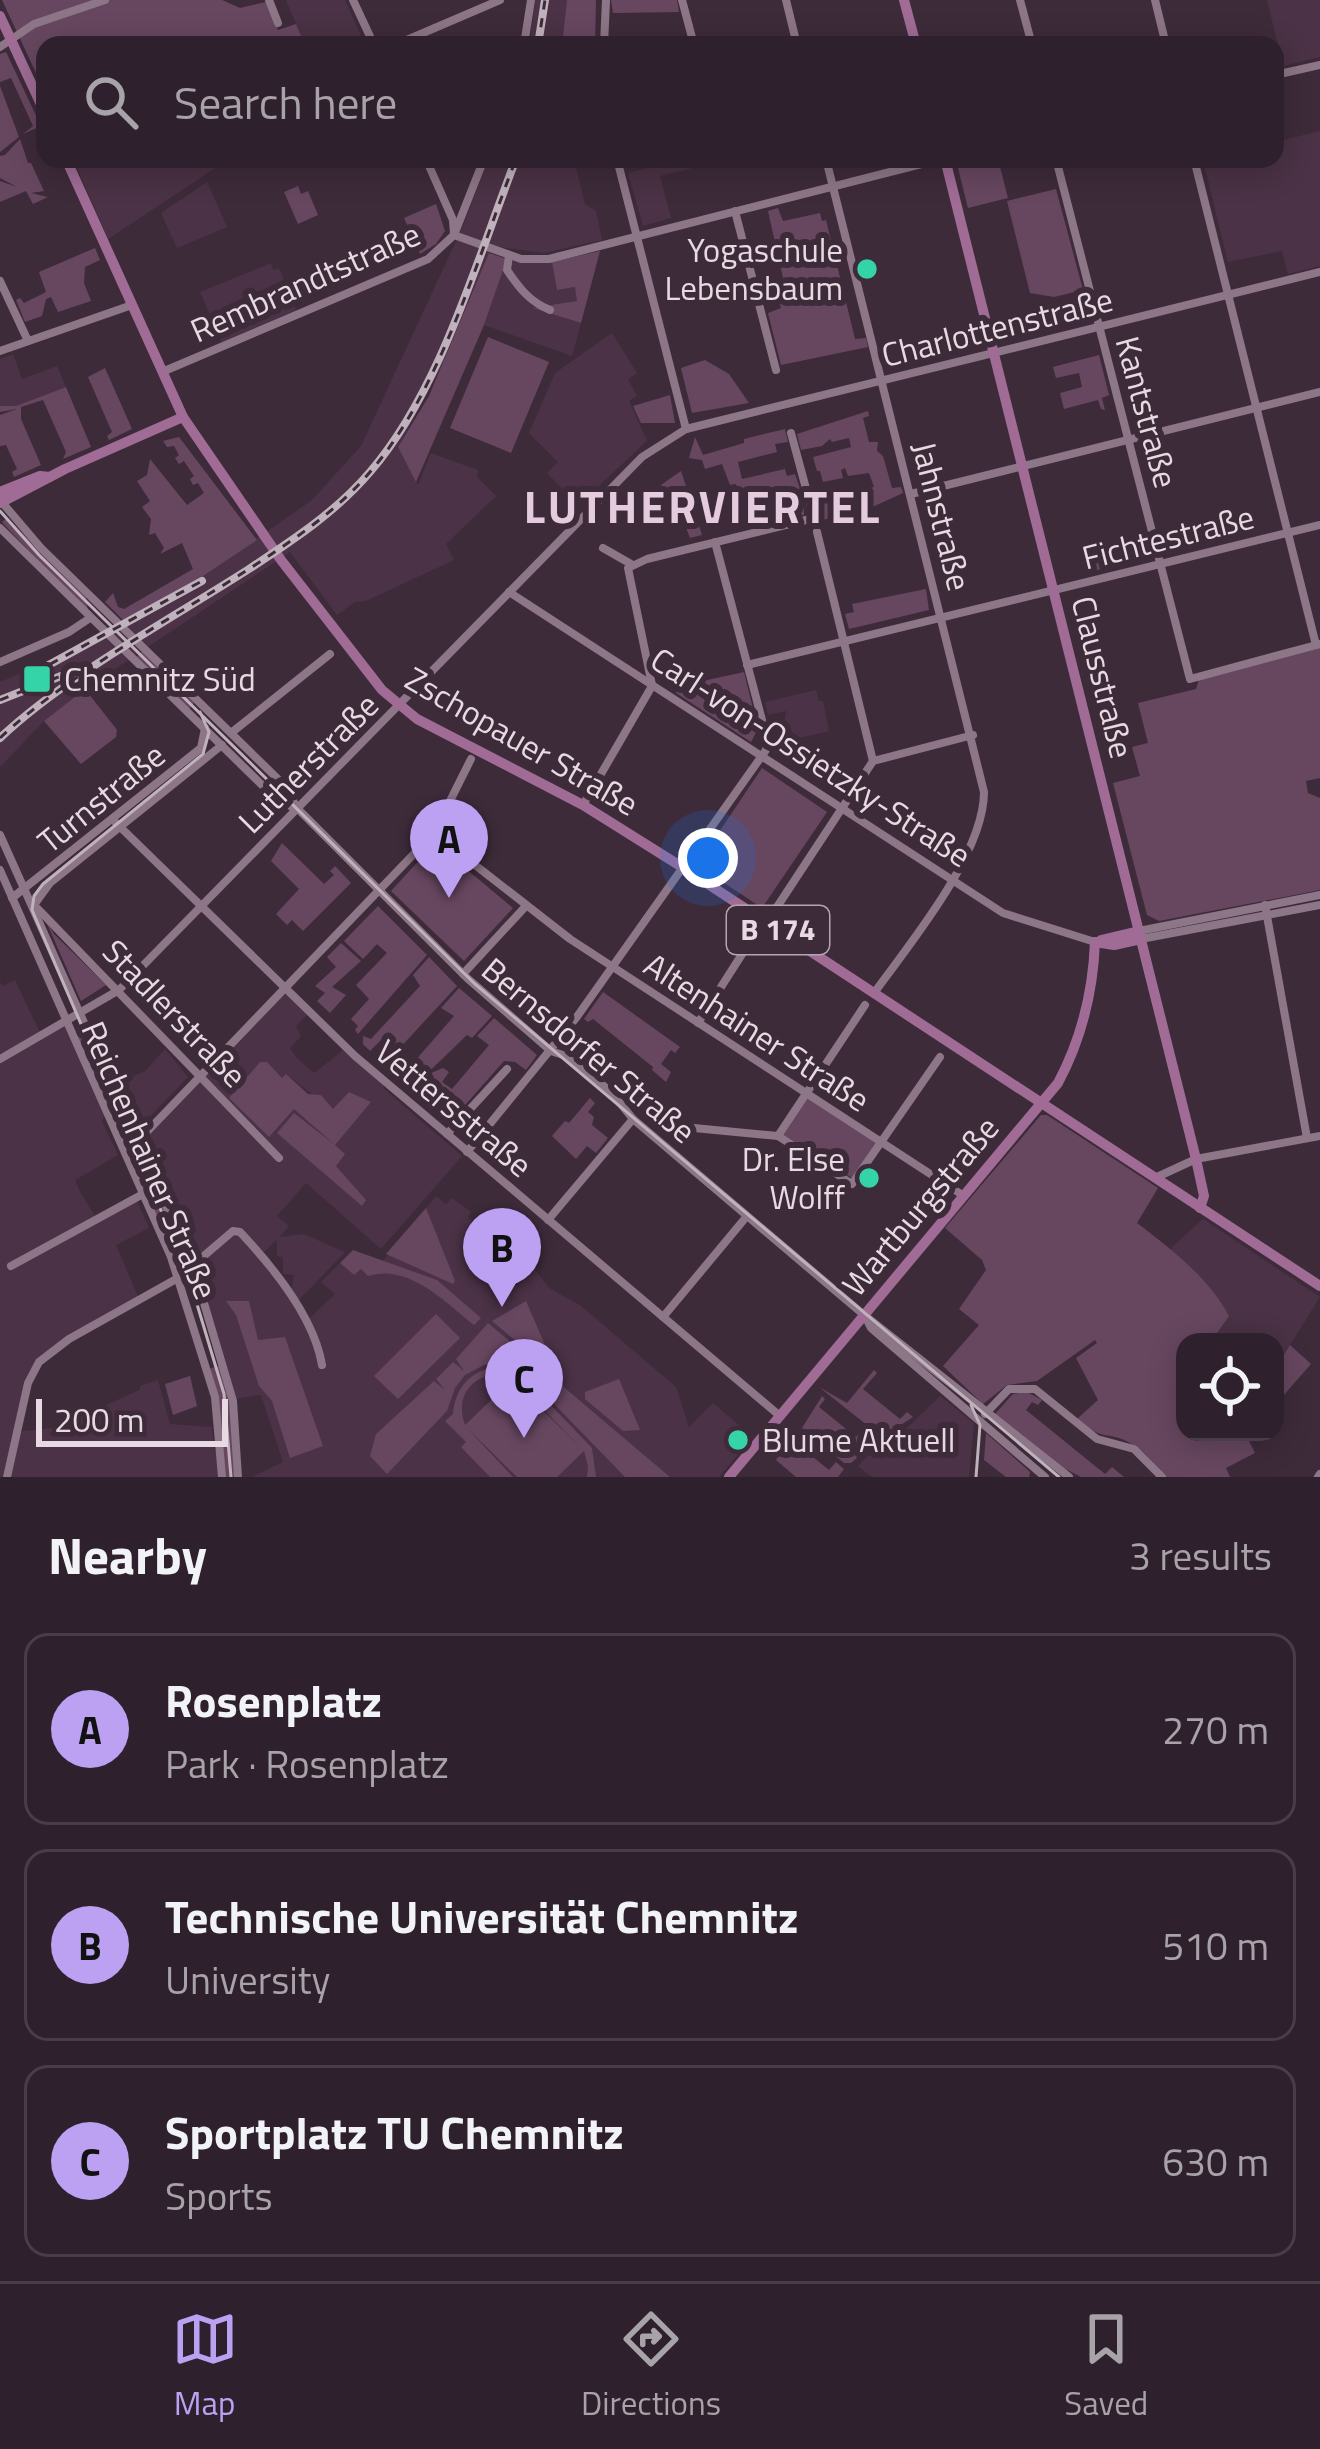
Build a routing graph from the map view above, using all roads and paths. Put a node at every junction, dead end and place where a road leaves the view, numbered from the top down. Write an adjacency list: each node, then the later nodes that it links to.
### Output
1 (105, 0): 23 (street)
2 (269, 0): 13 (street)
3 (353, 0): 14 (street)
4 (500, 0): 15 (street)
5 (531, 0): 16 (street)
6 (606, 0): 17 (street)
7 (682, 0): 18 (street)
8 (785, 0): 19 (street)
9 (1020, 0): 21 (street)
10 (1155, 0): 22 (street)
11 (908, 1): 20 (main road)
12 (0, 16): 23 (main road)
13 (278, 22)
14 (370, 36)
15 (416, 36)
16 (525, 36)
17 (604, 36)
18 (692, 36)
19 (795, 36)
20 (914, 36)
21 (1030, 36)
22 (1164, 36)
23 (5, 42): 26 (main road)
24 (1320, 65): 25 (street)
25 (1284, 73)
26 (36, 97)
27 (70, 168): 44 (main road, Zschopauer Straße)
28 (430, 168): 39 (street)
29 (481, 168): 39 (street, Rembrandtstraße)
30 (619, 168): 38 (street)
31 (828, 168): 36 (street, Jahnstraße)
32 (908, 168): 36 (street)
33 (945, 168): 49 (main road, Clausstraße)
34 (1058, 168): 46 (street, Kantstraße)
35 (1197, 168): 43 (street)
36 (833, 187): 37 (street); 52 (street, Jahnstraße)
37 (735, 211): 38 (street); 50 (street)
38 (637, 236): 40 (street); 56 (street)
39 (459, 237): 40 (street); 51 (street, Rembrandtstraße)
40 (509, 256): 45 (street)
41 (1320, 272): 43 (street, Charlottenstraße)
42 (0, 280): 47 (street)
43 (1228, 295): 46 (street, Charlottenstraße); 54 (street)
44 (132, 305): 47 (street); 51 (main road, Zschopauer Straße)
45 (550, 310)
46 (1100, 327): 49 (street, Charlottenstraße); 58 (street, Kantstraße)
47 (28, 341): 48 (street)
48 (0, 351)
49 (994, 353): 52 (street, Charlottenstraße); 59 (main road, Clausstraße)
50 (776, 370)
51 (163, 372): 55 (main road, Zschopauer Straße / B 174)
52 (883, 380): 56 (street, Charlottenstraße); 60 (street, Jahnstraße)
53 (1320, 392): 54 (street)
54 (1256, 407): 58 (street); 65 (street)
55 (183, 417): 61 (main road); 80 (main road, Zschopauer Straße / B 174)
56 (686, 429): 71 (street, Lutherstraße)
57 (791, 434): 66 (street)
58 (1131, 439): 59 (street); 68 (street, Kantstraße)
59 (1022, 465): 60 (street); 70 (main road, Clausstraße)
60 (911, 494): 72 (street, Jahnstraße)
61 (0, 499): 82 (street, Bernsdorfer Straße)
62 (1320, 525): 65 (street, Fichtestraße)
63 (0, 528): 73 (street, Bernsdorfer Straße)
64 (817, 532): 74 (street)
65 (1288, 533): 68 (street, Fichtestraße); 75 (street)
66 (716, 542): 69 (street); 78 (street)
67 (603, 548): 69 (street)
68 (1161, 564): 70 (street, Fichtestraße); 75 (street, Kantstraße)
69 (630, 568): 79 (street)
70 (1053, 590): 72 (street, Fichtestraße); 107 (main road, Clausstraße)
71 (509, 592): 79 (street, Carl-von-Ossietzky-Straße); 80 (street, Lutherstraße)
72 (943, 617): 74 (street, Fichtestraße); 83 (street, Jahnstraße)
73 (90, 618): 77 (street); 81 (street, Bernsdorfer Straße)
74 (844, 641): 78 (street, Fichtestraße); 87 (street)
75 (1318, 645)
76 (330, 653): 82 (street)
77 (0, 662)
78 (747, 665): 85 (street)
79 (652, 686): 85 (street, Carl-von-Ossietzky-Straße); 88 (street)
80 (398, 706): 88 (main road, Zschopauer Straße / B 174); 89 (street, Lutherstraße)
81 (205, 728): 84 (street, Bernsdorfer Straße); 91 (street, Turnstraße)
82 (231, 733): 89 (street, Bernsdorfer Straße)
83 (973, 735): 87 (street); 96 (street, Jahnstraße)
84 (222, 745): 89 (street, Bernsdorfer Straße); 91 (street, Turnstraße)
85 (760, 757): 90 (street, Carl-von-Ossietzky-Straße); 94 (street)
86 (472, 759): 92 (street)
87 (873, 761): 90 (street)
88 (583, 806): 94 (main road, Zschopauer Straße / B 174)
89 (297, 808): 97 (street, Bernsdorfer Straße); 102 (street, Lutherstraße)
90 (842, 810): 96 (street, Carl-von-Ossietzky-Straße); 106 (street)
91 (117, 823): 98 (street, Turnstraße); 98 (street, Turnstraße); 102 (street, Vettersstraße)
92 (434, 833): 97 (street); 104 (street, Altenhainer Straße)
93 (0, 835): 98 (street, Reichenhainer Straße)
94 (682, 867): 110 (street); 114 (main road, Zschopauer Straße / B 174)
95 (0, 870): 100 (street, Reichenhainer Straße)
96 (950, 880): 109 (street, Carl-von-Ossietzky-Straße); 114 (street, Jahnstraße)
97 (378, 891): 111 (street, Bernsdorfer Straße); 112 (street)
98 (30, 896): 100 (street, Turnstraße); 113 (street, Stadlerstraße); 116 (street, Reichenhainer Straße)
99 (1320, 896): 105 (street, Carl-von-Ossietzky-Straße)
100 (12, 898): 101 (street, Turnstraße); 117 (street, Reichenhainer Straße)
101 (0, 901)
102 (202, 905): 112 (street, Vettersstraße); 113 (street, Lutherstraße)
103 (1320, 905): 105 (street, Carl-von-Ossietzky-Straße)
104 (525, 908): 110 (street, Altenhainer Straße); 111 (street)
105 (1266, 909): 107 (street, Carl-von-Ossietzky-Straße); 131 (street)
106 (775, 910)
107 (1140, 935): 109 (main road, Carl-von-Ossietzky-Straße); 136 (main road, Clausstraße)
108 (754, 937): 118 (street)
109 (1095, 942): 125 (main road, Wartburgstraße)
110 (611, 967): 118 (street, Altenhainer Straße); 119 (street)
111 (463, 974): 119 (street, Bernsdorfer Straße)
112 (286, 988): 123 (street); 128 (street, Vettersstraße)
113 (119, 991): 116 (street, Lutherstraße); 123 (street, Stadlerstraße)
114 (874, 993): 125 (main road, Zschopauer Straße / B 174)
115 (865, 1006): 124 (street)
116 (82, 1013): 117 (street, Lutherstraße); 132 (street, Reichenhainer Straße)
117 (67, 1022): 121 (street, Lutherstraße); 138 (street, Reichenhainer Straße)
118 (698, 1023): 124 (street, Altenhainer Straße)
119 (551, 1051): 126 (street, Bernsdorfer Straße); 134 (street)
120 (940, 1057): 133 (street)
121 (0, 1059)
122 (507, 1069): 128 (street)
123 (201, 1076): 132 (street); 135 (street, Stadlerstraße)
124 (807, 1094): 129 (street); 133 (street, Altenhainer Straße)
125 (1042, 1104): 137 (main road, Zschopauer Straße / B 174); 139 (main road, Wartburgstraße)
126 (633, 1119): 141 (street, Bernsdorfer Straße); 142 (street)
127 (673, 1126): 129 (street)
128 (447, 1134): 134 (street, Vettersstraße)
129 (778, 1136): 133 (street)
130 (1320, 1136): 131 (street)
131 (1306, 1138): 136 (street)
132 (138, 1141): 144 (street, Reichenhainer Straße)
133 (884, 1142): 139 (street, Altenhainer Straße)
134 (467, 1152): 142 (street, Vettersstraße)
135 (279, 1157)
136 (1196, 1159): 137 (street); 140 (main road, Clausstraße)
137 (1156, 1178): 140 (main road, Zschopauer Straße / B 174)
138 (143, 1194): 143 (street); 145 (street, Reichenhainer Straße)
139 (964, 1196): 147 (main road, Wartburgstraße)
140 (1200, 1208): 146 (main road, Zschopauer Straße / B 174)
141 (747, 1216): 147 (street, Bernsdorfer Straße); 148 (street)
142 (548, 1220): 148 (street, Vettersstraße)
143 (11, 1266)
144 (193, 1266): 145 (street); 149 (street, Reichenhainer Straße); 155 (street, Reichenhainer Straße)
145 (178, 1278): 152 (street); 154 (street, Reichenhainer Straße)
146 (1320, 1286)
147 (864, 1315): 150 (main road, Wartburgstraße); 151 (street, Bernsdorfer Straße)
148 (663, 1317): 150 (street, Vettersstraße)
149 (322, 1365)
150 (780, 1416): 156 (main road, Wartburgstraße)
151 (984, 1416): 157 (street, Bernsdorfer Straße); 158 (street, Bernsdorfer Straße); 159 (street)
152 (4, 1464): 153 (street)
153 (7, 1477)
154 (222, 1477)
155 (238, 1477)
156 (729, 1477)
157 (1046, 1477)
158 (1069, 1477)
159 (1162, 1477)

